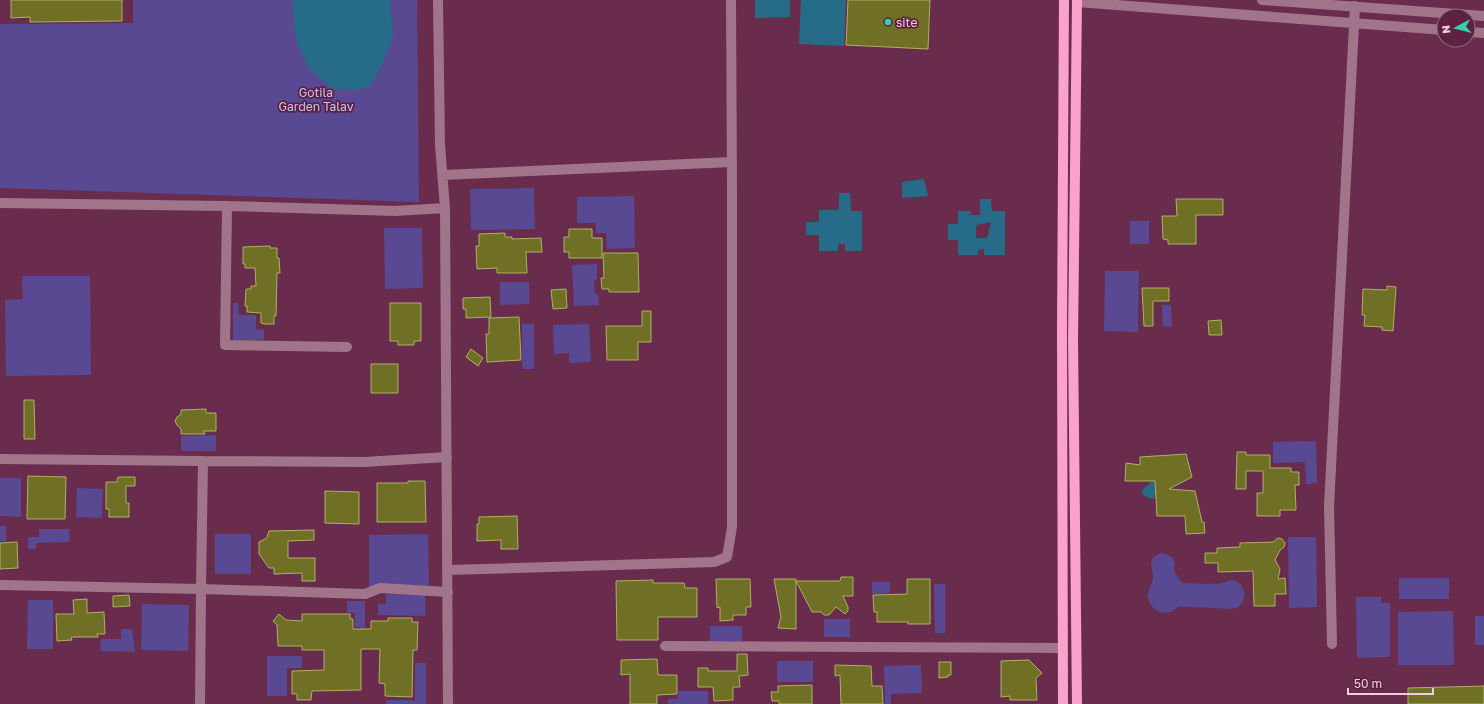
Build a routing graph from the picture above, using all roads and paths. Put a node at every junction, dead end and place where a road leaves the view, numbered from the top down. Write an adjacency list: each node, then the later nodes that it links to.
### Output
1 (438, 0): 11 (street)
2 (731, 0): 10 (street)
3 (1064, 0): 5 (main road); 25 (main road)
4 (1262, 0): 6 (street)
5 (1077, 1): 8 (street); 29 (main road)
6 (1356, 6): 7 (street); 8 (street)
7 (1484, 16)
8 (1355, 24): 9 (street); 23 (street)
9 (1436, 29)
10 (732, 162): 11 (street); 19 (street)
11 (443, 175): 14 (street)
12 (0, 203): 13 (street)
13 (227, 206): 14 (street); 15 (street)
14 (445, 208): 16 (street)
15 (347, 347)
16 (447, 457): 18 (street); 19 (street)
17 (0, 459): 18 (street)
18 (203, 461): 21 (street)
19 (448, 570): 22 (street)
20 (0, 585): 21 (street)
21 (201, 589): 22 (street); 26 (street)
22 (448, 592): 27 (street)
23 (1332, 644)
24 (665, 646): 25 (street)
25 (1062, 648): 28 (main road)
26 (200, 704)
27 (448, 704)
28 (1063, 704)
29 (1077, 704)

